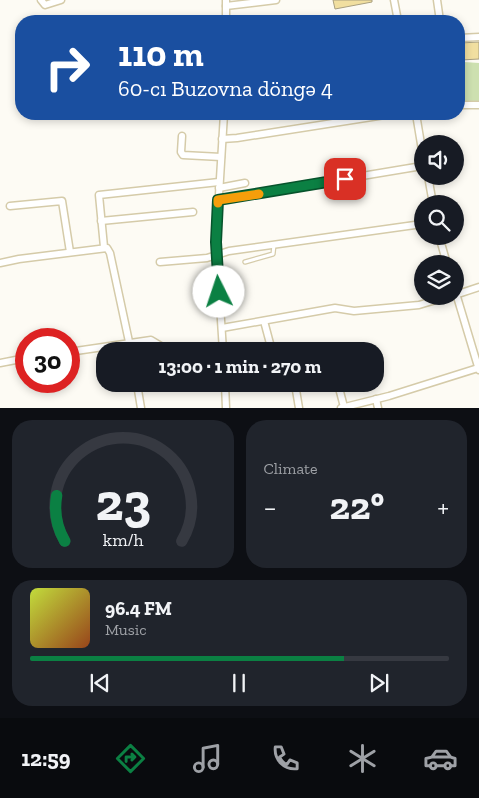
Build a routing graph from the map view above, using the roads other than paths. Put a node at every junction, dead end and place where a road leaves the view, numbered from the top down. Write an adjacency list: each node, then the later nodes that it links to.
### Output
1 (41, 0): 2 (street)
2 (61, 0)
3 (276, 0): 6 (street)
4 (394, 0): 7 (street)
5 (437, 0): 8 (street)
6 (226, 3)
7 (397, 15)
8 (439, 15)
9 (479, 37): 10 (street)
10 (465, 38)
11 (465, 105): 12 (street)
12 (479, 105)
13 (224, 120): 18 (street)
14 (334, 120): 18 (street)
15 (417, 120): 16 (street)
16 (420, 135)
17 (182, 136): 19 (street)
18 (222, 139): 19 (street)
19 (221, 157): 22 (street)
20 (414, 167): 23 (street)
21 (245, 183): 22 (street)
22 (219, 185): 23 (street); 26 (street)
23 (218, 200): 31 (street)
24 (10, 206): 30 (street)
25 (193, 212): 26 (street)
26 (101, 221): 29 (street)
27 (414, 225): 28 (street)
28 (274, 244): 31 (street); 33 (lane)
29 (104, 248): 30 (street); 41 (street)
30 (70, 252): 34 (street)
31 (216, 255): 32 (street); 40 (street)
32 (160, 262)
33 (244, 262)
34 (0, 263)
35 (479, 286): 36 (street)
36 (464, 291)
37 (419, 305): 39 (street)
38 (458, 305): 48 (street)
39 (264, 321): 40 (street); 45 (street)
40 (222, 328): 44 (street)
41 (130, 342)
42 (142, 342): 43 (street)
43 (156, 342)
44 (223, 342)
45 (270, 342)
46 (96, 348): 47 (street)
47 (80, 350)
48 (477, 354): 51 (street)
49 (15, 360): 50 (street)
50 (0, 363)
51 (479, 370): 56 (street)
52 (138, 392): 57 (street)
53 (225, 392): 58 (street)
54 (297, 392): 59 (street)
55 (339, 392): 60 (street)
56 (376, 399): 60 (street); 61 (street)
57 (141, 408)
58 (226, 408)
59 (300, 408)
60 (342, 408)
61 (378, 408)

